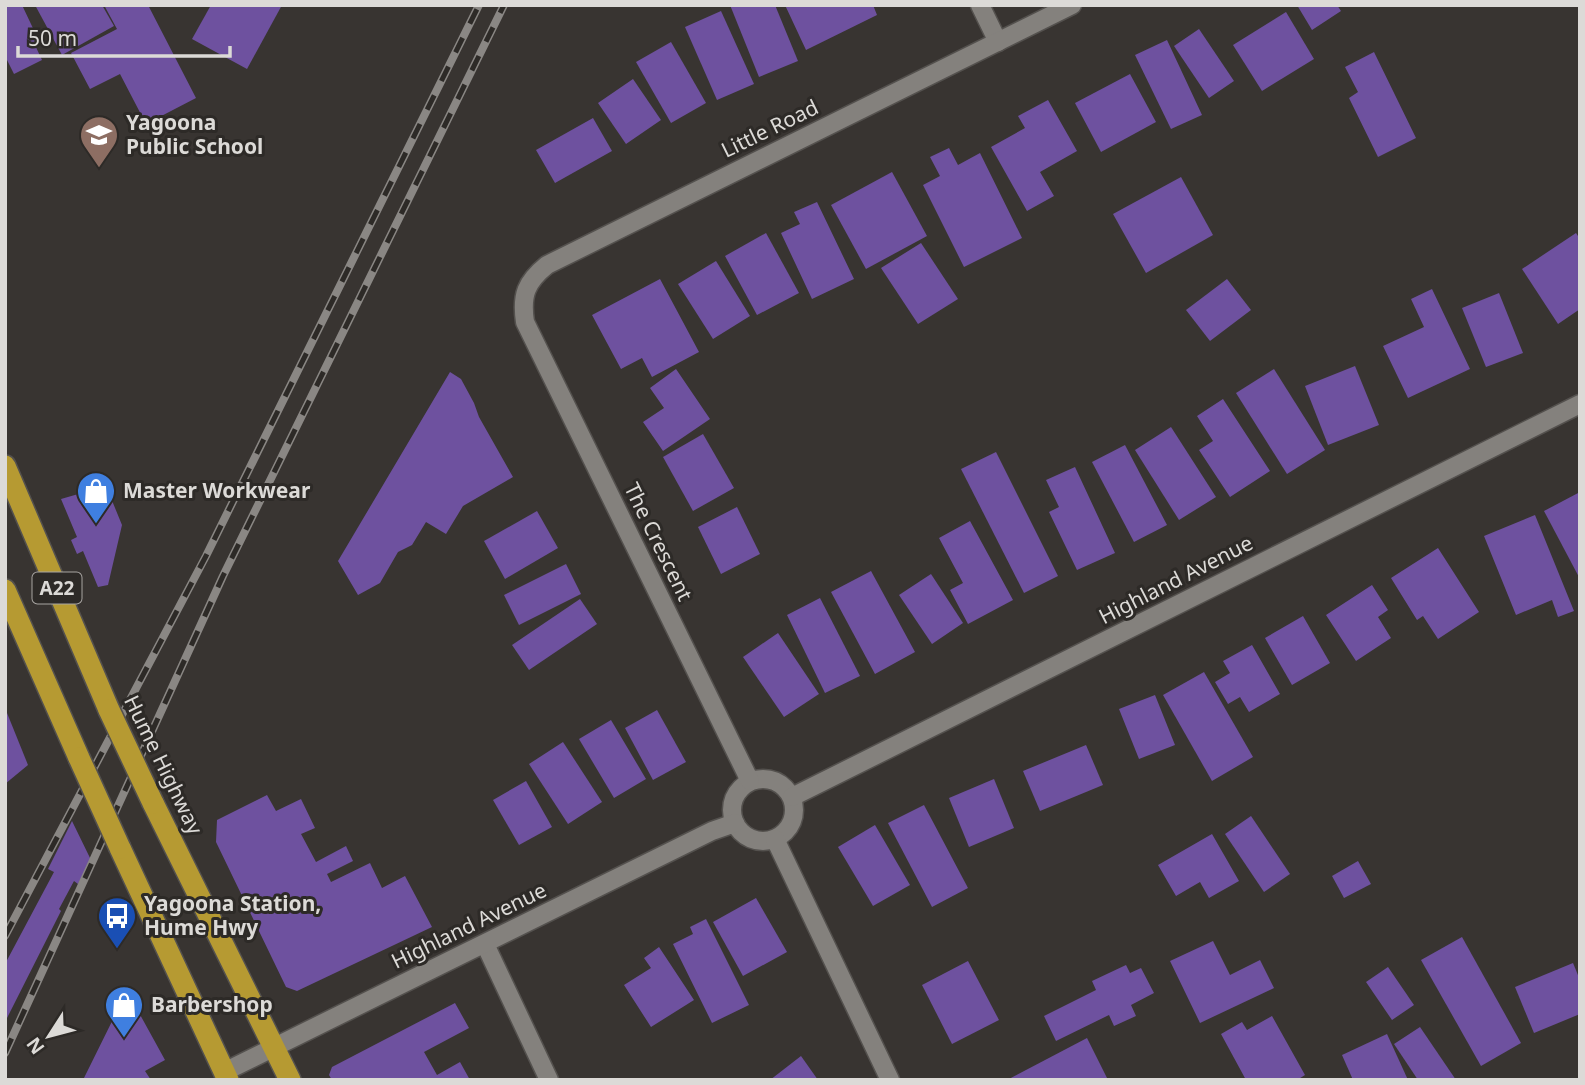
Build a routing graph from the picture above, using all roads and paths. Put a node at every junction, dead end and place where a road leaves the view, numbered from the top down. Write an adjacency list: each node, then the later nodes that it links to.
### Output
1 (981, 5): 3 (street)
2 (1072, 5): 3 (street, Little Road)
3 (998, 42): 4 (street, Little Road)
4 (525, 322): 8 (street, The Crescent)
5 (1580, 404): 9 (street, Highland Avenue)
6 (5, 466): 13 (highway, Hume Highway / A22, bridge)
7 (5, 590): 14 (highway, A22, bridge)
8 (750, 781): 9 (street); 10 (street)
9 (792, 797): 11 (street)
10 (735, 823): 11 (street); 12 (street, Highland Avenue)
11 (775, 839): 17 (street)
12 (485, 944): 13 (street, Highland Avenue); 16 (street)
13 (275, 1047): 14 (street, Highland Avenue); 15 (highway, Hume Highway / A22)
14 (226, 1076)
15 (290, 1080)
16 (549, 1080)
17 (890, 1080)

